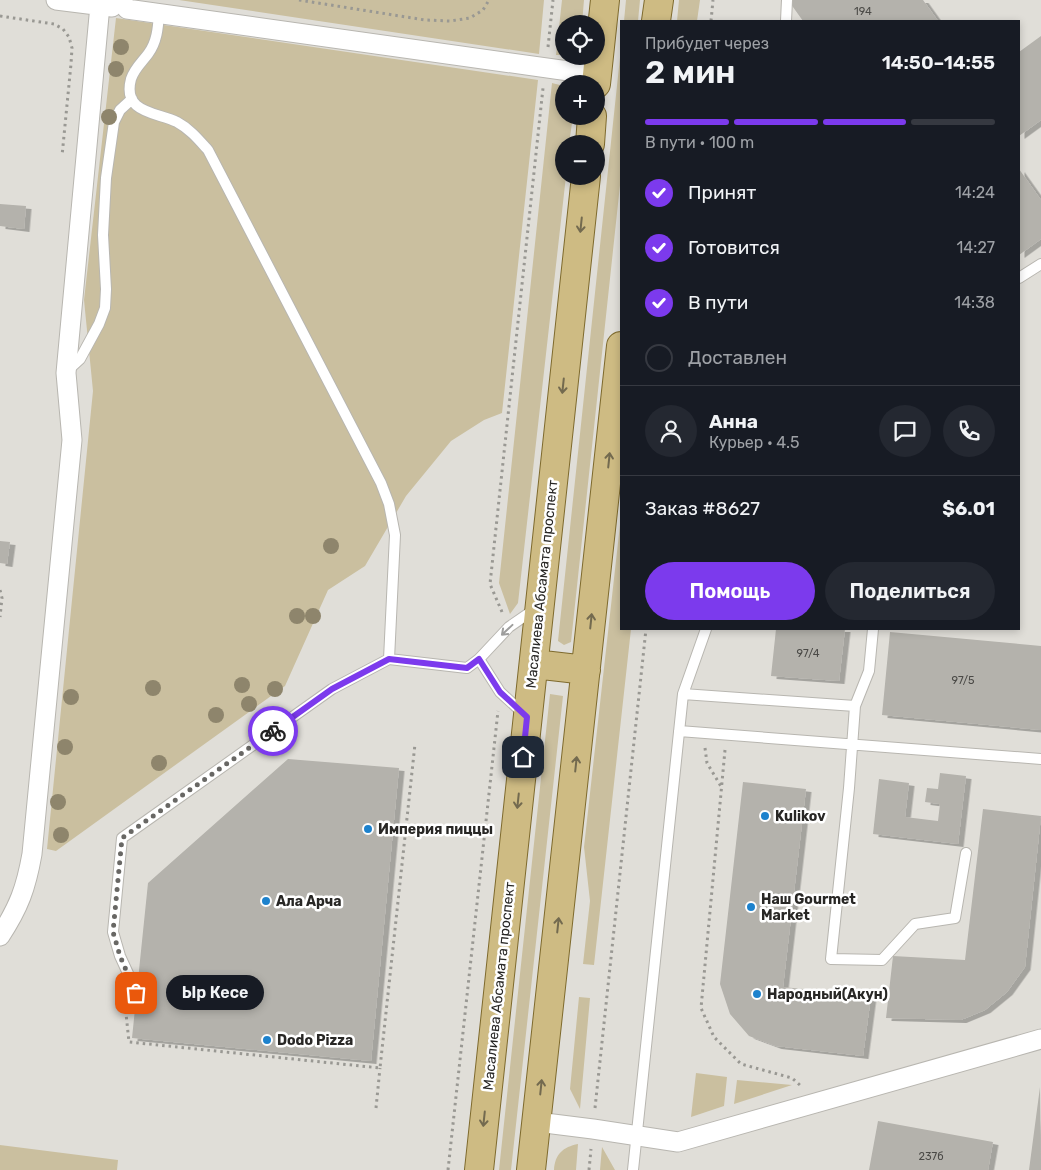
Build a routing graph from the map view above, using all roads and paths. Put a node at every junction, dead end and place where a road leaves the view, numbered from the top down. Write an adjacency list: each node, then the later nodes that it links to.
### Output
1 (56, 0): 9 (street)
2 (299, 0): 3 (path)
3 (489, 0)
4 (553, 0): 16 (path)
5 (605, 0): 18 (main road)
6 (659, 0): 13 (main road)
7 (713, 0): 14 (path)
8 (787, 0): 15 (lane)
9 (100, 5): 10 (street); 25 (street)
10 (124, 5): 11 (street)
11 (159, 14): 16 (street); 19 (lane)
12 (0, 16): 20 (path)
13 (656, 20)
14 (711, 20)
15 (786, 20)
16 (545, 69): 17 (street)
17 (576, 75)
18 (596, 75)
19 (132, 99): 25 (lane); 32 (lane)
20 (62, 156)
21 (585, 185): 27 (main road, Масалиева Абсамата проспект, one-way to 27)
22 (1041, 264): 23 (lane)
23 (1020, 277)
24 (620, 355): 35 (main road, one-way to 24)
25 (66, 373): 47 (street)
26 (0, 590): 28 (path)
27 (540, 606): 33 (lane, one-way to 33); 34 (main road, Масалиева Абсамата проспект)
28 (0, 617)
29 (646, 630): 55 (path)
30 (706, 630): 36 (lane)
31 (873, 630): 37 (lane)
32 (389, 659): 33 (lane); 48 (lane)
33 (479, 659): 38 (lane)
34 (534, 664): 35 (main road); 38 (main road, Масалиева Абсамата проспект)
35 (586, 670): 54 (main road, one-way to 35)
36 (683, 694): 37 (lane); 39 (lane)
37 (855, 706): 43 (lane)
38 (527, 717): 57 (main road, Масалиева Абсамата проспект, one-way to 57)
39 (679, 731): 40 (lane); 56 (lane)
40 (703, 733): 41 (lane); 45 (path)
41 (727, 735): 43 (lane); 45 (path)
42 (415, 744): 51 (path)
43 (852, 744): 44 (lane); 46 (lane)
44 (1041, 759)
45 (722, 788): 52 (path)
46 (966, 853)
47 (0, 936)
48 (136, 993)
49 (124, 994): 51 (path)
50 (1041, 1039): 52 (street)
51 (380, 1068): 53 (path)
52 (820, 1102): 56 (street)
53 (376, 1108)
54 (537, 1122): 55 (street); 58 (main road)
55 (593, 1128): 56 (street); 59 (path)
56 (636, 1136): 60 (lane)
57 (479, 1170)
58 (531, 1170)
59 (589, 1170)
60 (633, 1170)

